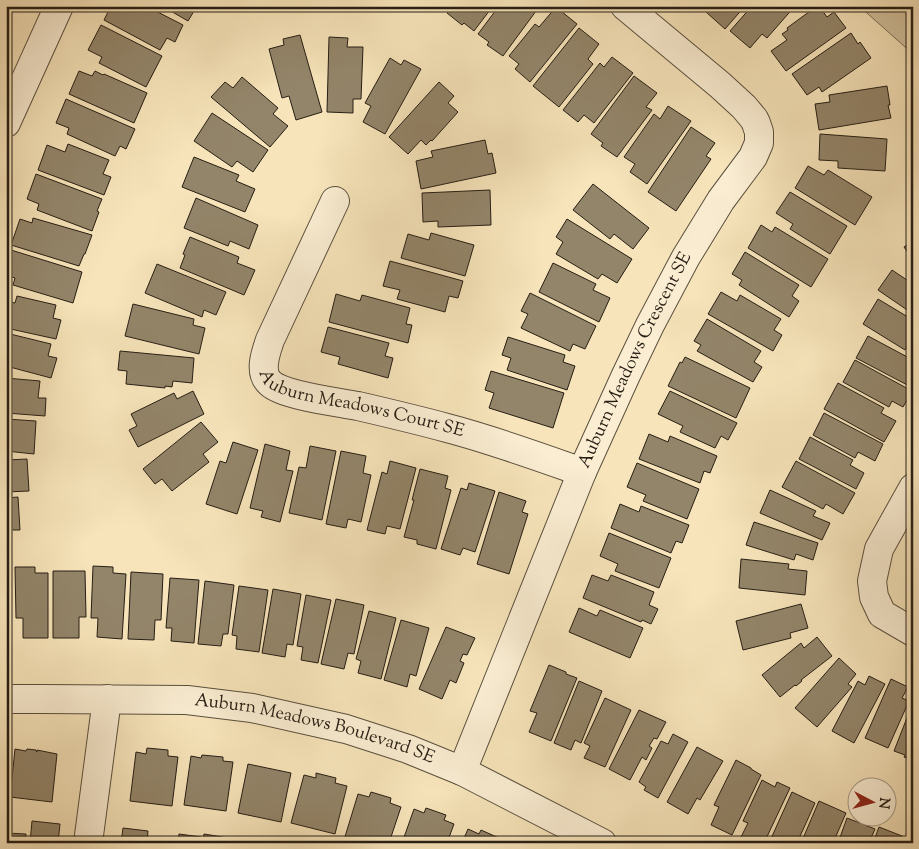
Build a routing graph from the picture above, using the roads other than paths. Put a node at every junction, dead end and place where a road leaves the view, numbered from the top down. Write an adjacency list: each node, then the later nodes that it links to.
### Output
1 (58, 6): 3 (street)
2 (624, 6): 5 (street, Auburn Meadows Crescent SE)
3 (6, 123)
4 (335, 201): 5 (street, Auburn Meadows Court SE)
5 (582, 472): 10 (street, Auburn Meadows Crescent SE)
6 (913, 488): 7 (street)
7 (913, 632)
8 (6, 699): 9 (street, Auburn Meadows Boulevard SE)
9 (107, 700): 10 (street, Auburn Meadows Boulevard SE); 11 (street)
10 (462, 771): 12 (street, Auburn Meadows Boulevard SE)
11 (88, 843)
12 (602, 843)

